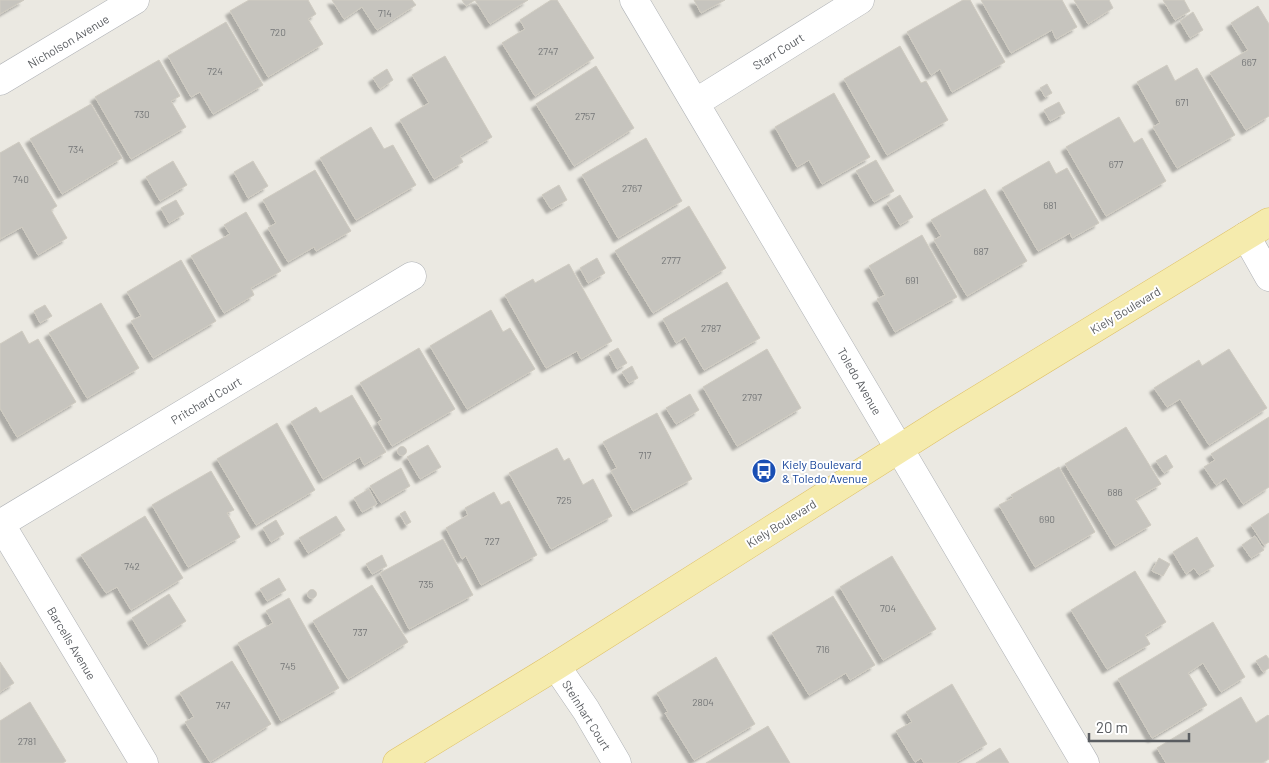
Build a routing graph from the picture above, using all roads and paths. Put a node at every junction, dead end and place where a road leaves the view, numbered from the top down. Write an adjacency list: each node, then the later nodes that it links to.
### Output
1 (135, 0): 4 (street, Nicholson Avenue)
2 (634, 0): 5 (street, Toledo Avenue)
3 (860, 0): 5 (street, Starr Court)
4 (0, 81)
5 (695, 103): 10 (street, Toledo Avenue)
6 (1269, 222): 7 (main road, Kiely Boulevard)
7 (1246, 236): 9 (street); 10 (main road, Kiely Boulevard)
8 (412, 276): 11 (street, Pritchard Court)
9 (1269, 277)
10 (899, 448): 12 (main road, Kiely Boulevard); 16 (street, Toledo Avenue)
11 (0, 524): 13 (street, Barcells Avenue)
12 (556, 666): 14 (main road, Kiely Boulevard); 15 (street, Steinhart Court)
13 (144, 763)
14 (397, 763)
15 (617, 763)
16 (1085, 763)

